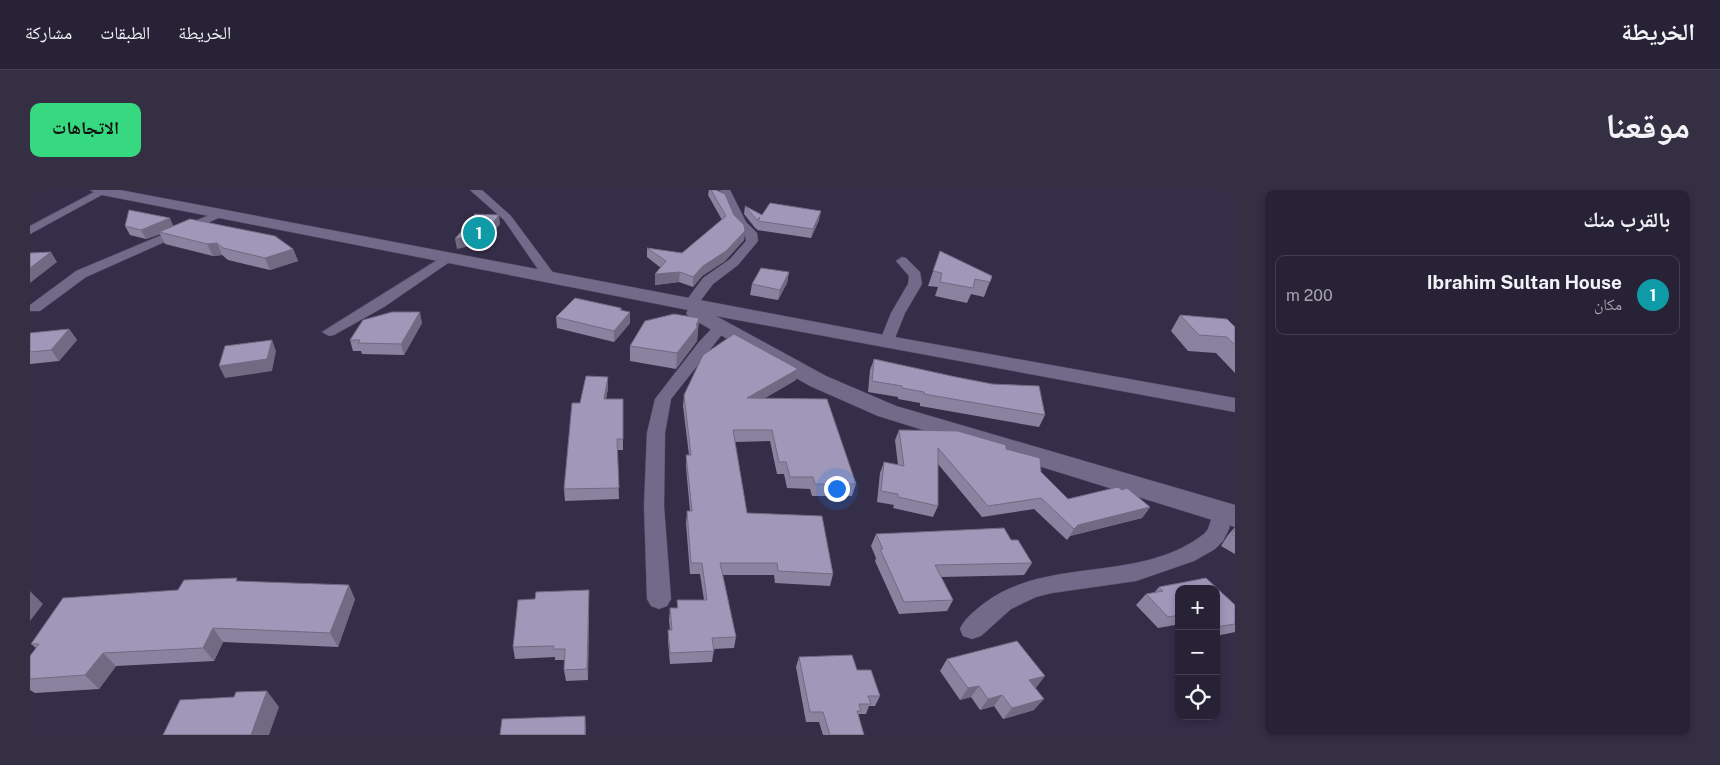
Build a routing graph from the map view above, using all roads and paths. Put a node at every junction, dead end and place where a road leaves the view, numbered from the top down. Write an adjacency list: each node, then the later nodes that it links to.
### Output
1 (475, 190): 8 (street)
2 (725, 190): 9 (street)
3 (100, 191): 4 (street); 5 (street)
4 (219, 214): 6 (street); 10 (street)
5 (30, 231)
6 (447, 258): 8 (street); 12 (street)
7 (902, 261): 13 (street)
8 (551, 278): 9 (street)
9 (684, 304): 11 (street); 13 (street)
10 (35, 308)
11 (720, 328): 15 (street); 16 (street)
12 (328, 332)
13 (886, 343): 14 (street)
14 (1235, 405)
15 (1229, 515): 17 (street)
16 (658, 599)
17 (972, 629)

